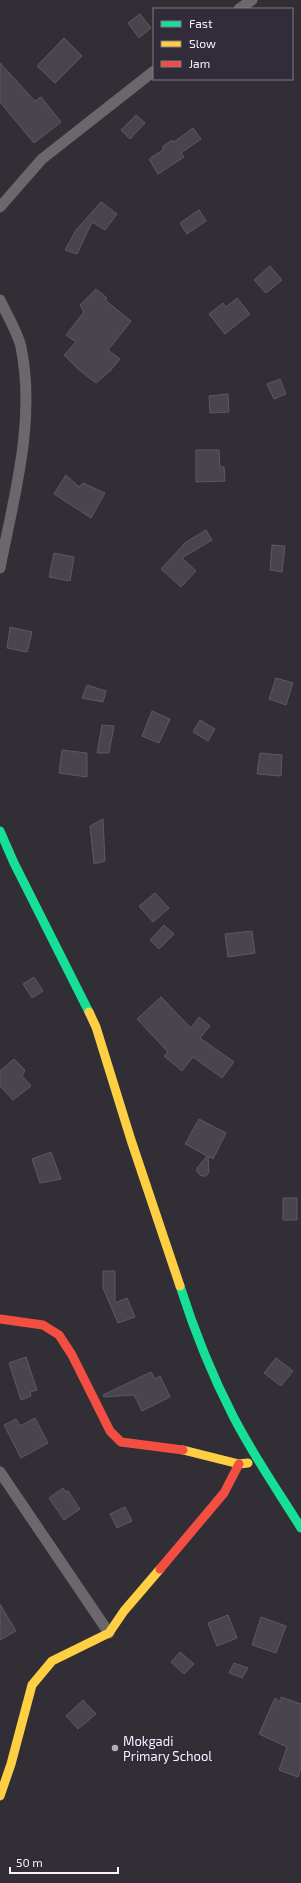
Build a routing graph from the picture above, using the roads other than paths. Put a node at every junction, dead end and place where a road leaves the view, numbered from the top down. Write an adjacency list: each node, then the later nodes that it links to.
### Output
1 (252, 0): 2 (street)
2 (240, 8)
3 (153, 72): 4 (street)
4 (0, 207)
5 (0, 300): 6 (street)
6 (0, 568)
7 (0, 831): 9 (street)
8 (0, 1319): 10 (street)
9 (259, 1462): 10 (street); 12 (street)
10 (239, 1464): 13 (street)
11 (0, 1472): 13 (street)
12 (301, 1528)
13 (109, 1634): 14 (street)
14 (0, 1796)

